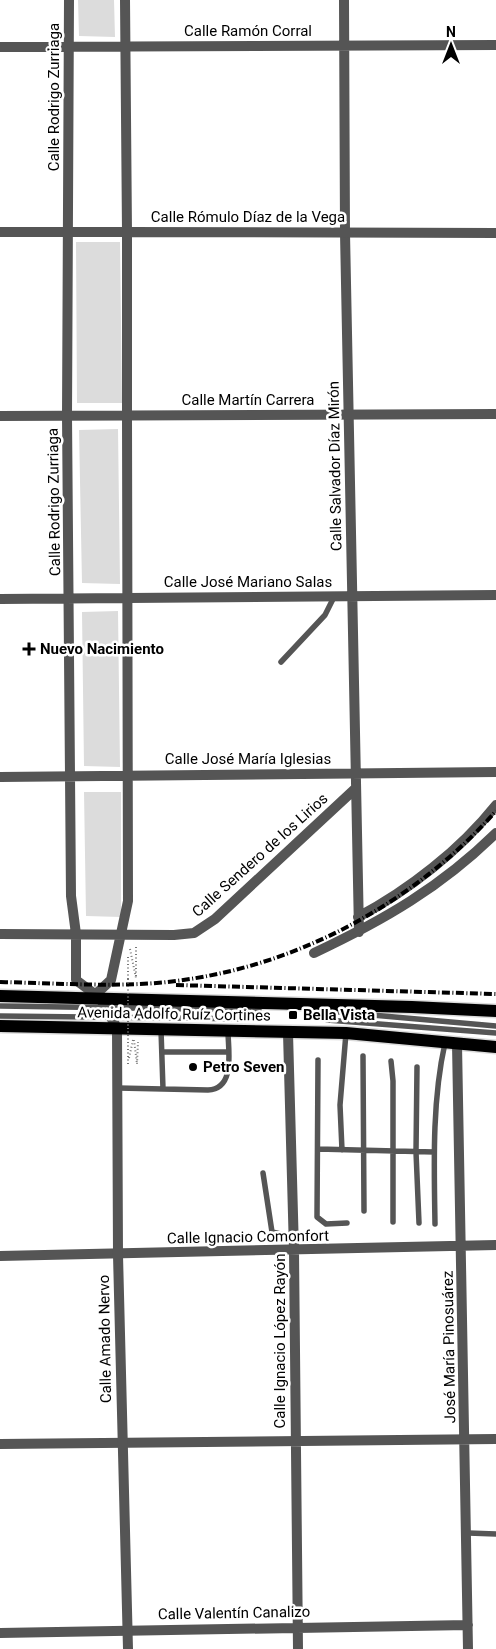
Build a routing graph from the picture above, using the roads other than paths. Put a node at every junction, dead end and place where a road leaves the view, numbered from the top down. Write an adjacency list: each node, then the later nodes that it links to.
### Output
1 (69, 0): 7 (street, Calle Rodrigo Zurriaga)
2 (125, 0): 8 (street)
3 (344, 0): 5 (street, Calle Salvador Díaz Mirón)
4 (496, 45): 5 (street, Calle Ramón Corral)
5 (345, 46): 8 (street, Calle Ramón Corral); 12 (street, Calle Salvador Díaz Mirón)
6 (0, 47): 7 (street, Calle Ramón Corral)
7 (69, 47): 8 (street, Calle Ramón Corral); 10 (street, Calle Rodrigo Zurriaga)
8 (125, 47): 11 (street)
9 (0, 232): 10 (street, Calle Rómulo Díaz de la Vega)
10 (69, 232): 11 (street, Calle Rómulo Díaz de la Vega); 18 (street, Calle Rodrigo Zurriaga)
11 (127, 232): 12 (street, Calle Rómulo Díaz de la Vega); 15 (street)
12 (345, 233): 13 (street, Calle Rómulo Díaz de la Vega); 16 (street, Calle Salvador Díaz Mirón)
13 (496, 233)
14 (496, 414): 16 (street, Calle Martín Carrera)
15 (127, 415): 16 (street, Calle Martín Carrera); 18 (street, Calle Martín Carrera); 22 (street)
16 (349, 415): 21 (street, Calle Salvador Díaz Mirón)
17 (0, 416): 18 (street, Calle Martín Carrera)
18 (67, 416): 24 (street, Calle Rodrigo Zurriaga)
19 (496, 595): 21 (street, Calle José Mariano Salas)
20 (334, 596): 21 (street, Calle José Mariano Salas); 22 (street, Calle José Mariano Salas); 25 (lane)
21 (352, 596): 27 (street, Calle Salvador Díaz Mirón)
22 (128, 598): 24 (street, Calle José Mariano Salas); 28 (street)
23 (0, 599): 24 (street, Calle José Mariano Salas)
24 (70, 599): 29 (street, Calle Rodrigo Zurriaga)
25 (281, 662)
26 (496, 772): 27 (street, Calle José María Iglesias)
27 (356, 774): 28 (street, Calle José María Iglesias); 31 (street, Calle Salvador Díaz Mirón)
28 (129, 775): 29 (street, Calle José María Iglesias); 38 (street)
29 (70, 776): 30 (street, Calle José María Iglesias); 37 (street, Calle Rodrigo Zurriaga)
30 (0, 777)
31 (356, 788): 34 (street, Calle Salvador Díaz Mirón); 38 (street, Calle Sendero de los Lirios)
32 (496, 805): 34 (street)
33 (496, 833): 35 (street)
34 (358, 916): 35 (street, Calle Salvador Díaz Mirón)
35 (359, 932): 39 (street)
36 (0, 934): 37 (street, Calle Sendero de los Lirios)
37 (76, 934): 38 (street, Calle Sendero de los Lirios); 41 (street, Calle Rodrigo Zurriaga)
38 (122, 934): 41 (street)
39 (314, 953)
40 (0, 996): 41 (main road, Avenida Adolfo Ruíz Cortines)
41 (100, 1000): 42 (lane); 43 (lane); 45 (main road, Avenida Adolfo Ruíz Cortines); 49 (street)
42 (0, 1006)
43 (259, 1010)
44 (327, 1011): 51 (lane)
45 (496, 1011)
46 (0, 1016): 49 (lane)
47 (258, 1019): 49 (lane)
48 (327, 1020): 56 (lane)
49 (113, 1023): 50 (main road, Avenida Adolfo Ruíz Cortines); 52 (main road, Avenida Adolfo Ruíz Cortines); 65 (street, Calle Amado Nervo)
50 (0, 1026)
51 (496, 1026)
52 (161, 1030): 53 (main road, Avenida Adolfo Ruíz Cortines); 59 (lane)
53 (228, 1031): 54 (main road, Avenida Adolfo Ruíz Cortines); 60 (lane)
54 (288, 1033): 55 (main road, Avenida Adolfo Ruíz Cortines); 79 (street, Calle Ignacio López Rayón)
55 (346, 1033): 57 (main road, Avenida Adolfo Ruíz Cortines); 68 (lane)
56 (496, 1033)
57 (451, 1044): 58 (main road, Avenida Adolfo Ruíz Cortines); 72 (lane); 80 (street, José María Pinosuárez)
58 (496, 1047)
59 (162, 1052): 60 (lane); 66 (lane)
60 (228, 1052): 66 (lane)
61 (363, 1056): 70 (lane)
62 (318, 1060): 67 (lane)
63 (391, 1061): 69 (lane)
64 (417, 1067): 71 (lane)
65 (118, 1088): 66 (lane); 83 (street, Calle Amado Nervo)
66 (163, 1089)
67 (318, 1150): 68 (lane); 76 (lane)
68 (342, 1150): 70 (lane)
69 (391, 1151): 70 (lane); 71 (lane); 75 (lane)
70 (365, 1152): 74 (lane)
71 (416, 1152): 72 (lane); 77 (lane)
72 (434, 1152): 78 (lane)
73 (263, 1172): 79 (lane)
74 (364, 1211)
75 (393, 1222)
76 (347, 1223)
77 (419, 1223)
78 (435, 1224)
79 (294, 1237): 82 (street, Calle Ignacio López Rayón)
80 (462, 1245): 81 (street, Calle Ignacio Comonfort); 82 (street, Calle Ignacio Comonfort); 85 (street, José María Pinosuárez)
81 (496, 1245)
82 (294, 1251): 83 (street, Calle Ignacio Comonfort); 86 (street, Calle Ignacio López Rayón)
83 (118, 1255): 84 (street, Calle Ignacio Comonfort); 88 (street, Calle Amado Nervo)
84 (0, 1256)
85 (466, 1438): 86 (street); 87 (street); 90 (street, José María Pinosuárez)
86 (295, 1439): 88 (street); 93 (street, Calle Ignacio López Rayón)
87 (496, 1439)
88 (122, 1441): 89 (street); 94 (street, Calle Amado Nervo)
89 (0, 1444)
90 (468, 1533): 91 (lane); 92 (street, José María Pinosuárez)
91 (496, 1534)
92 (468, 1625): 93 (street, Calle Valentín Canalizo); 98 (street, José María Pinosuárez)
93 (298, 1626): 94 (street, Calle Valentín Canalizo); 97 (street, Calle Ignacio López Rayón)
94 (127, 1631): 95 (street, Calle Valentín Canalizo); 96 (street, Calle Amado Nervo)
95 (0, 1633)
96 (128, 1649)
97 (298, 1649)
98 (468, 1649)

